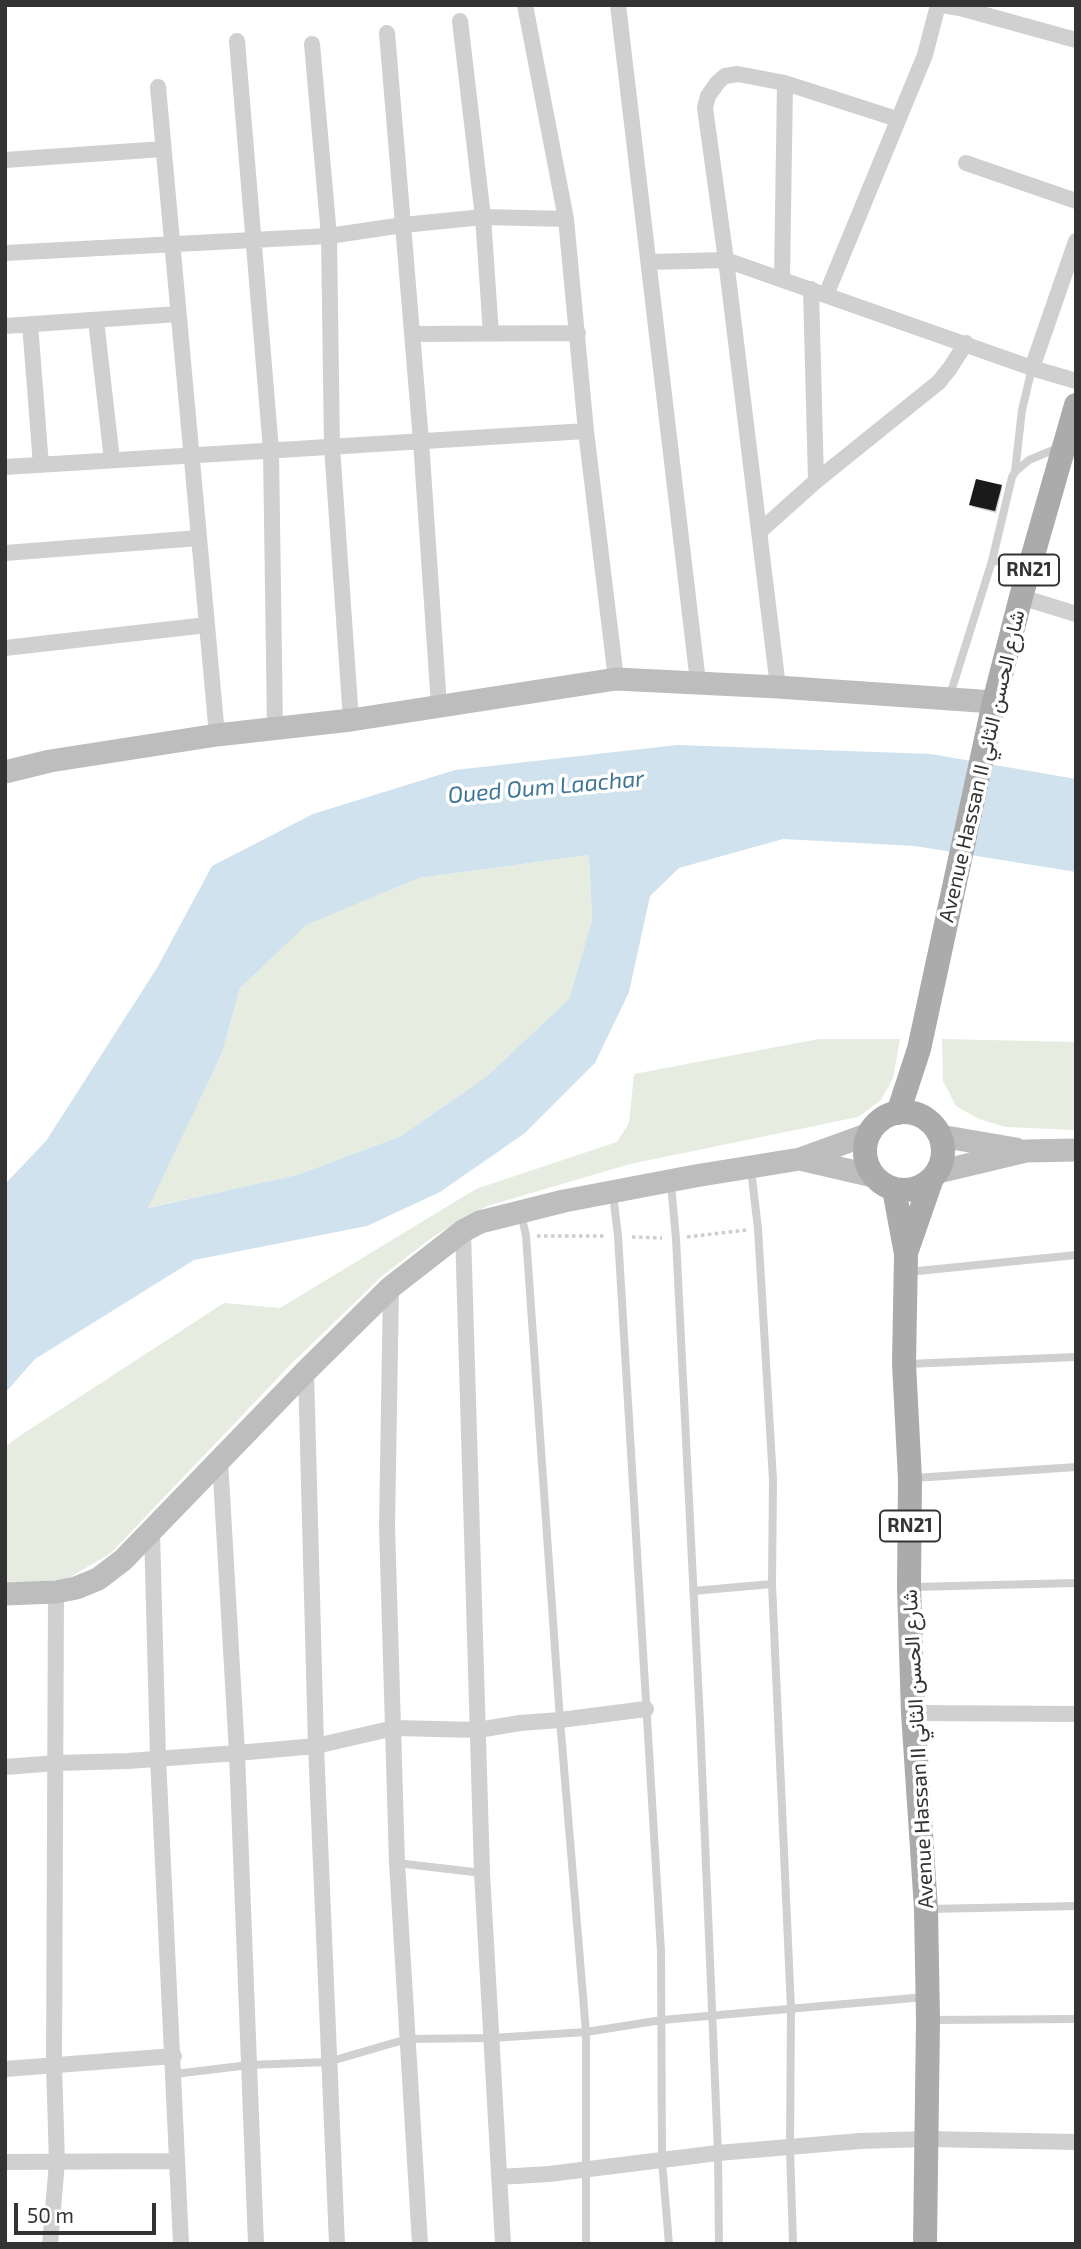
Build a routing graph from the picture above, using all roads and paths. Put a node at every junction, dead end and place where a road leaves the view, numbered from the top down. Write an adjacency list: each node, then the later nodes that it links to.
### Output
1 (525, 5): 18 (street)
2 (618, 5): 26 (street)
3 (940, 5): 4 (street); 12 (street)
4 (960, 6): 7 (street)
5 (460, 21): 17 (street)
6 (387, 33): 19 (street)
7 (1076, 40)
8 (237, 41): 21 (street)
9 (312, 44): 20 (street)
10 (785, 83): 12 (street); 25 (street); 27 (street)
11 (158, 87): 13 (street)
12 (897, 119): 28 (street)
13 (163, 149): 14 (street); 23 (street)
14 (5, 160)
15 (966, 163): 16 (street)
16 (1076, 201)
17 (483, 217): 18 (street); 19 (street); 35 (street)
18 (566, 219): 33 (street)
19 (403, 225): 20 (street); 34 (street)
20 (329, 236): 21 (street); 43 (street)
21 (254, 239): 23 (street); 44 (street)
22 (1076, 241): 37 (street)
23 (172, 243): 24 (street); 29 (street)
24 (5, 253)
25 (726, 260): 26 (street); 27 (street); 51 (street)
26 (649, 262): 61 (street)
27 (782, 279): 28 (street)
28 (819, 292): 36 (street); 50 (street)
29 (178, 314): 30 (street); 45 (street)
30 (96, 320): 31 (street); 46 (street)
31 (30, 324): 32 (street); 47 (street)
32 (5, 326)
33 (578, 333): 35 (street); 40 (street)
34 (412, 334): 35 (street); 41 (street)
35 (491, 334)
36 (966, 343): 37 (street); 50 (street)
37 (1032, 368): 38 (street); 49 (lane)
38 (1076, 381)
39 (1076, 405): 42 (main road, Avenue Hassan II شارع الحسن الثاني / RN21)
40 (586, 430): 41 (street); 60 (street)
41 (421, 441): 43 (street); 65 (street)
42 (1064, 445): 49 (lane); 55 (main road, Avenue Hassan II شارع الحسن الثاني / RN21)
43 (332, 447): 44 (street); 66 (street)
44 (271, 450): 45 (street); 67 (street)
45 (191, 455): 46 (street); 52 (street)
46 (112, 460): 47 (street)
47 (41, 465): 48 (street)
48 (5, 467)
49 (1014, 472): 54 (lane)
50 (816, 481): 51 (street)
51 (759, 532): 62 (street)
52 (199, 538): 53 (street); 58 (street)
53 (5, 553)
54 (992, 561): 55 (lane); 63 (lane)
55 (1031, 562): 56 (main road, Avenue Hassan II شارع الحسن الثاني / RN21)
56 (1021, 597): 57 (street); 64 (main road, Avenue Hassan II شارع الحسن الثاني / RN21)
57 (1076, 614)
58 (207, 625): 59 (street); 68 (street)
59 (5, 648)
60 (616, 680): 61 (main road); 65 (main road)
61 (698, 682): 62 (main road)
62 (778, 687): 63 (main road)
63 (948, 700): 64 (main road)
64 (994, 702): 70 (main road, Avenue Hassan II شارع الحسن الثاني / RN21)
65 (439, 706): 66 (main road)
66 (351, 720): 67 (main road)
67 (275, 729): 68 (main road)
68 (217, 735): 69 (main road)
69 (5, 772)
70 (919, 1049): 71 (main road, Avenue Hassan II شارع الحسن الثاني / RN21); 72 (main road, Avenue Hassan II شارع الحسن الثاني / RN21)
71 (898, 1113): 72 (main road); 73 (main road)
72 (935, 1128): 75 (main road); 78 (main road, Avenue Hassan II شارع الحسن الثاني / RN21)
73 (869, 1134): 76 (main road); 80 (main road, Avenue Hassan II شارع الحسن الثاني / RN21)
74 (1076, 1150): 75 (main road)
75 (1026, 1151): 78 (main road)
76 (800, 1159): 77 (main road); 80 (main road)
77 (751, 1166): 79 (main road); 83 (lane)
78 (934, 1176): 80 (main road); 89 (main road, Avenue Hassan II شارع الحسن الثاني / RN21)
79 (671, 1181): 81 (main road); 87 (lane)
80 (884, 1182): 89 (main road, Avenue Hassan II شارع الحسن الثاني / RN21)
81 (613, 1192): 82 (main road); 86 (lane)
82 (521, 1210): 84 (main road); 85 (lane)
83 (758, 1229): 87 (path); 99 (lane)
84 (463, 1231): 90 (main road); 109 (street)
85 (526, 1236): 86 (path); 107 (lane)
86 (618, 1236): 87 (path); 104 (lane)
87 (676, 1239): 101 (lane)
88 (1076, 1255): 89 (lane)
89 (906, 1263): 92 (main road, Avenue Hassan II شارع الحسن الثاني / RN21)
90 (391, 1287): 93 (main road); 108 (street)
91 (1076, 1357): 92 (lane)
92 (904, 1364): 96 (main road, Avenue Hassan II شارع الحسن الثاني / RN21)
93 (306, 1371): 94 (main road); 110 (street)
94 (220, 1460): 97 (main road); 111 (street)
95 (1076, 1467): 96 (lane)
96 (911, 1479): 100 (main road, Avenue Hassan II شارع الحسن الثاني / RN21)
97 (152, 1531): 102 (main road); 112 (street)
98 (1076, 1583): 100 (lane)
99 (772, 1584): 101 (lane); 119 (lane)
100 (909, 1587): 105 (main road, Avenue Hassan II شارع الحسن الثاني / RN21)
101 (693, 1591): 121 (lane)
102 (56, 1592): 103 (main road); 113 (street)
103 (5, 1594)
104 (646, 1709): 107 (street); 123 (lane)
105 (913, 1713): 106 (street); 118 (main road, Avenue Hassan II شارع الحسن الثاني / RN21)
106 (1076, 1714)
107 (560, 1720): 109 (street); 124 (lane)
108 (394, 1728): 109 (street); 110 (street); 115 (street)
109 (478, 1730): 116 (street)
110 (316, 1746): 111 (street); 128 (street)
111 (237, 1753): 112 (street); 129 (street)
112 (158, 1758): 113 (street); 127 (street)
113 (56, 1763): 114 (street); 130 (street)
114 (5, 1767)
115 (397, 1863): 116 (lane); 126 (street)
116 (482, 1873): 125 (street)
117 (1076, 1906): 118 (lane)
118 (926, 1909): 120 (main road, Avenue Hassan II شارع الحسن الثاني / RN21)
119 (791, 2008): 120 (lane); 121 (lane); 135 (lane)
120 (928, 2008): 122 (lane); 133 (main road, Avenue Hassan II شارع الحسن الثاني / RN21)
121 (712, 2017): 123 (lane); 136 (lane)
122 (1076, 2018)
123 (662, 2020): 124 (lane); 138 (lane)
124 (586, 2032): 125 (lane); 141 (lane)
125 (492, 2038): 126 (lane); 142 (street)
126 (407, 2039): 128 (lane); 147 (street)
127 (174, 2056): 130 (street); 132 (street)
128 (328, 2062): 129 (lane); 146 (street)
129 (249, 2064): 132 (lane); 145 (street)
130 (54, 2066): 131 (street); 140 (street)
131 (5, 2069)
132 (174, 2074): 137 (street)
133 (927, 2139): 134 (street); 135 (street); 153 (main road, Avenue Hassan II شارع الحسن الثاني / RN21)
134 (1076, 2142)
135 (790, 2147): 136 (street); 152 (lane)
136 (718, 2153): 138 (street); 151 (lane)
137 (177, 2161): 140 (street); 144 (street)
138 (662, 2161): 141 (street); 150 (lane)
139 (5, 2162): 140 (street)
140 (57, 2162): 143 (street)
141 (586, 2170): 142 (street); 149 (lane)
142 (499, 2177): 148 (street)
143 (50, 2244)
144 (181, 2244)
145 (257, 2244)
146 (337, 2244)
147 (419, 2244)
148 (503, 2244)
149 (586, 2244)
150 (669, 2244)
151 (719, 2244)
152 (793, 2244)
153 (925, 2244)

